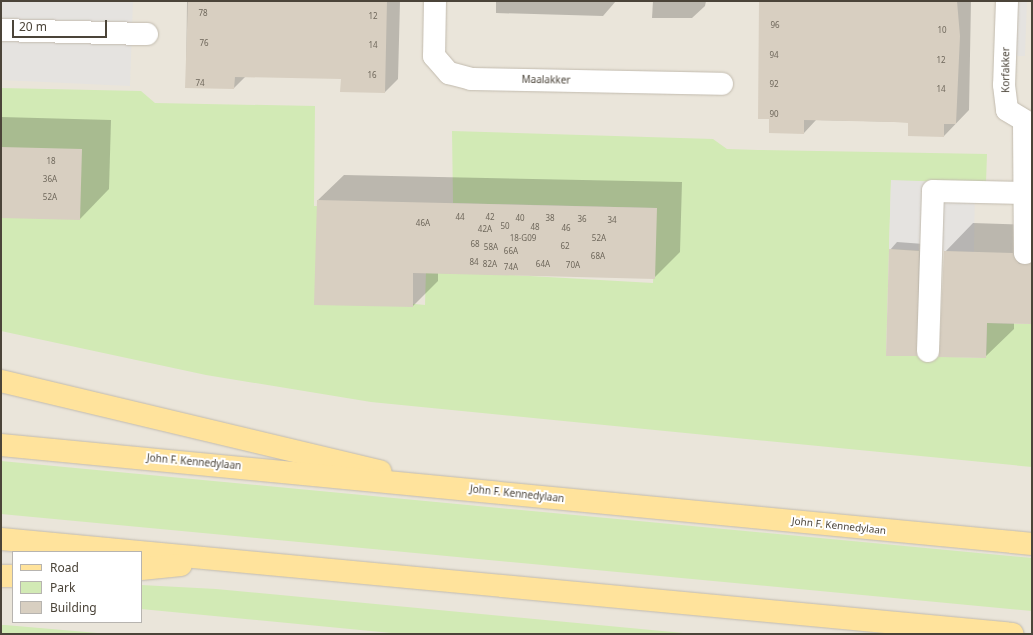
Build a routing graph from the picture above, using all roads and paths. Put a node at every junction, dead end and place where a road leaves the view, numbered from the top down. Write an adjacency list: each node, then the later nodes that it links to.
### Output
1 (435, 1): 5 (street, Maalakker)
2 (1007, 1): 6 (street, Korfakker)
3 (1, 30): 4 (street)
4 (147, 34)
5 (722, 84)
6 (1028, 124): 7 (street)
7 (1025, 193): 8 (street); 9 (street)
8 (1025, 254)
9 (928, 351)
10 (1, 381): 12 (main road)
11 (1, 444): 12 (main road, John F. Kennedylaan)
12 (429, 486): 14 (main road, John F. Kennedylaan)
13 (1, 539): 15 (main road)
14 (1032, 544)
15 (136, 551)
16 (142, 551): 17 (main road)
17 (238, 560): 18 (main road); 21 (main road)
18 (142, 569)
19 (1, 576): 20 (main road)
20 (12, 576)
21 (1013, 634)

